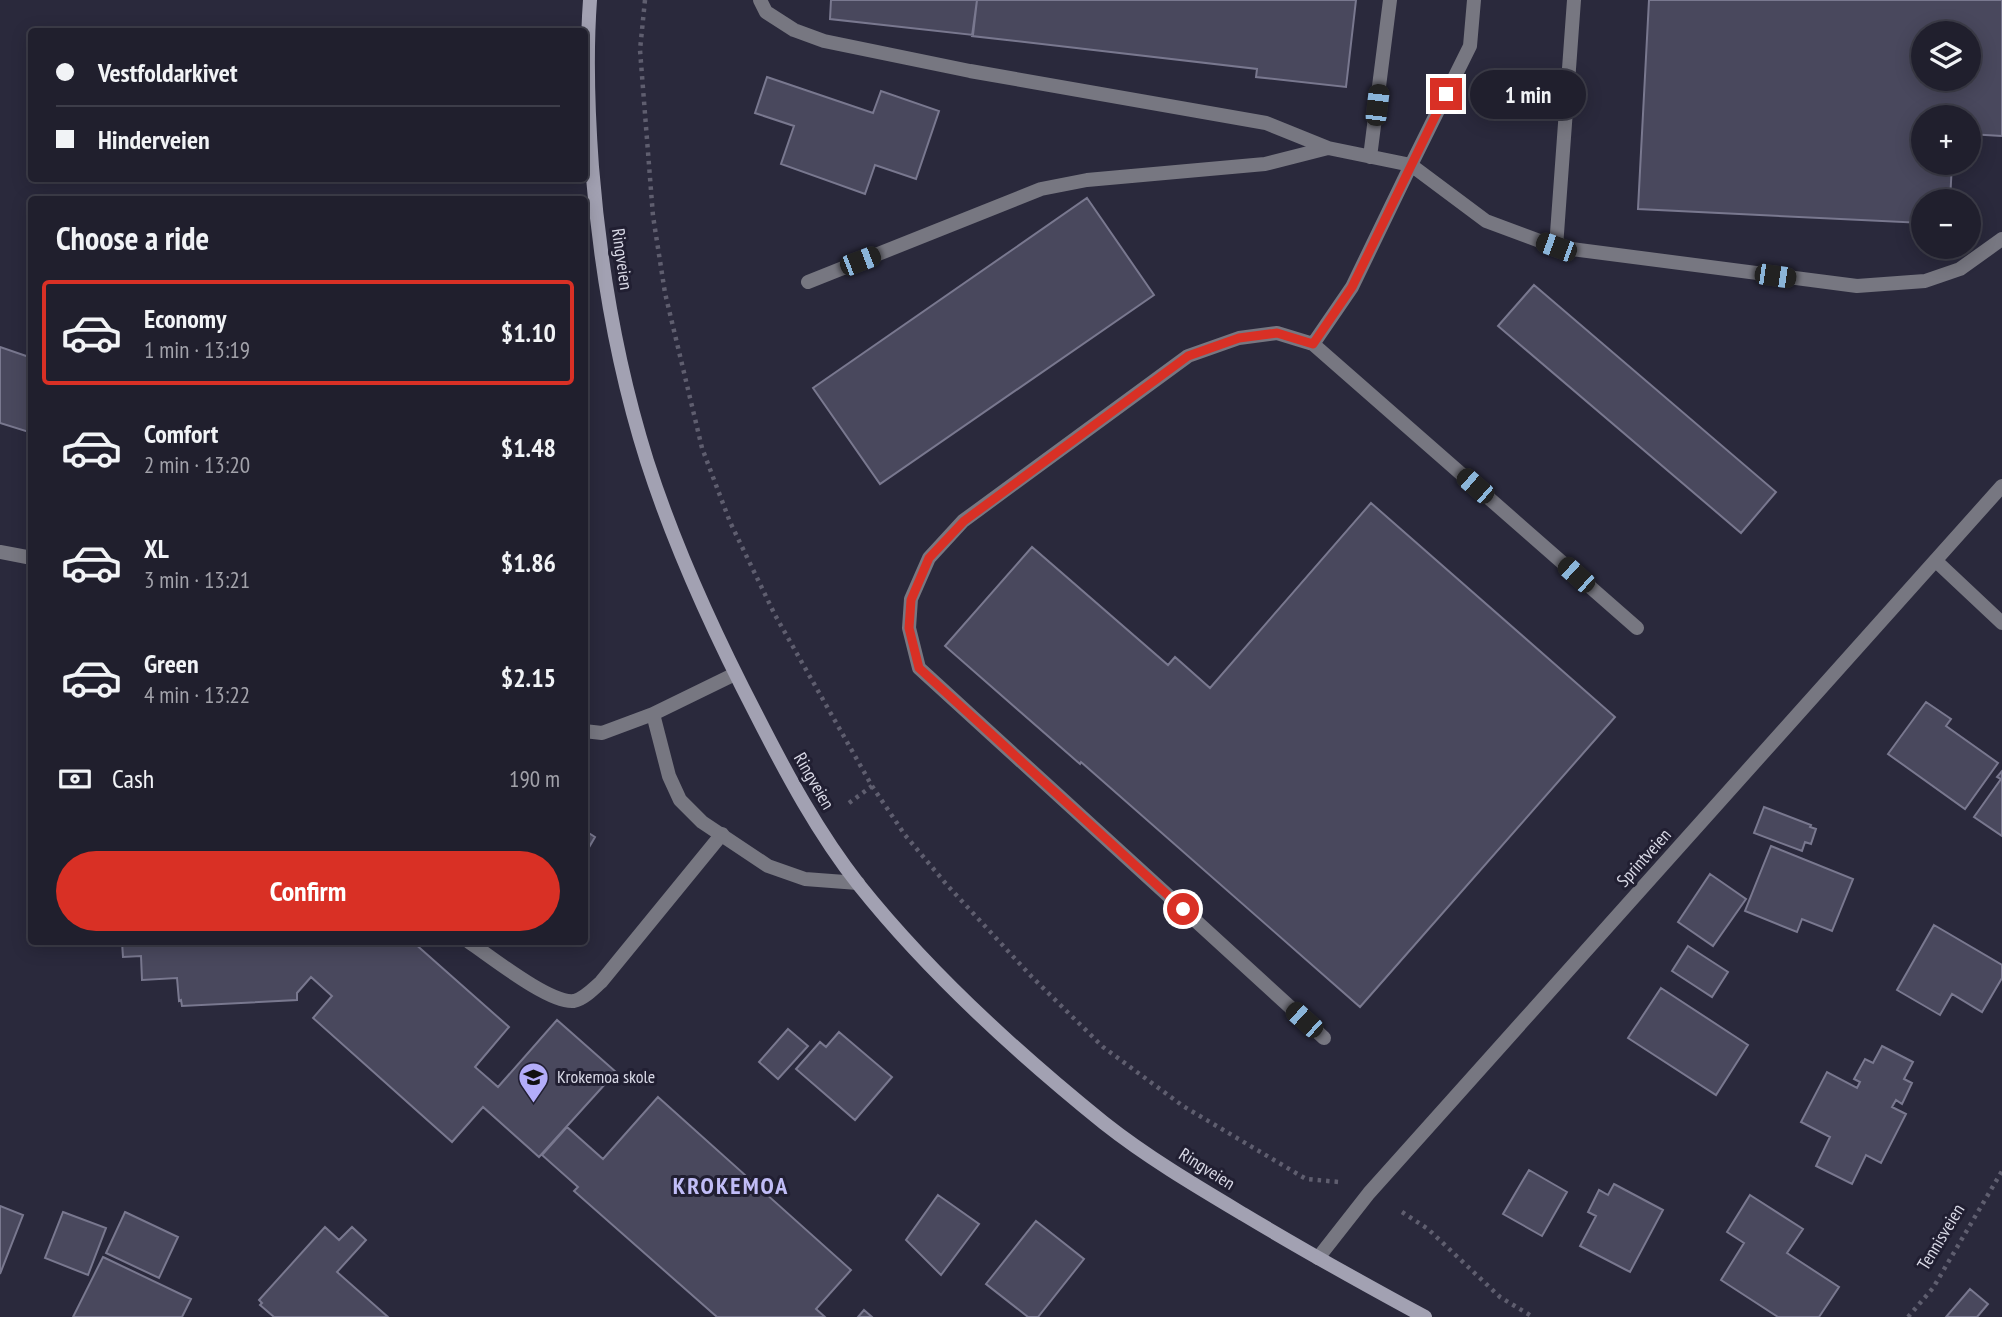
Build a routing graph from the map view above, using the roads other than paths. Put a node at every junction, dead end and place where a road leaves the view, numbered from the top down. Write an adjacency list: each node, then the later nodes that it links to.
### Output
1 (590, 0): 19 (main road, Ringveien)
2 (760, 0): 6 (street)
3 (1390, 0): 7 (street)
4 (1474, 0): 8 (street)
5 (1574, 0): 10 (street)
6 (1328, 148): 7 (street); 11 (street)
7 (1370, 157): 8 (street)
8 (1411, 165): 10 (street); 12 (street)
9 (2002, 239): 10 (street)
10 (1556, 247)
11 (808, 282)
12 (1313, 344): 18 (street); 25 (street)
13 (2002, 486): 16 (street, Sprintveien)
14 (0, 552): 15 (street)
15 (28, 557)
16 (1936, 562): 17 (street); 26 (street, Sprintveien)
17 (2002, 622)
18 (1637, 628)
19 (735, 674): 20 (street); 23 (main road, Ringveien)
20 (653, 714): 21 (street); 22 (street)
21 (588, 731)
22 (722, 834): 23 (street); 24 (street)
23 (858, 883): 26 (main road, Ringveien)
24 (473, 945)
25 (1324, 1038)
26 (1318, 1258): 27 (main road, Ringveien)
27 (1424, 1317)

